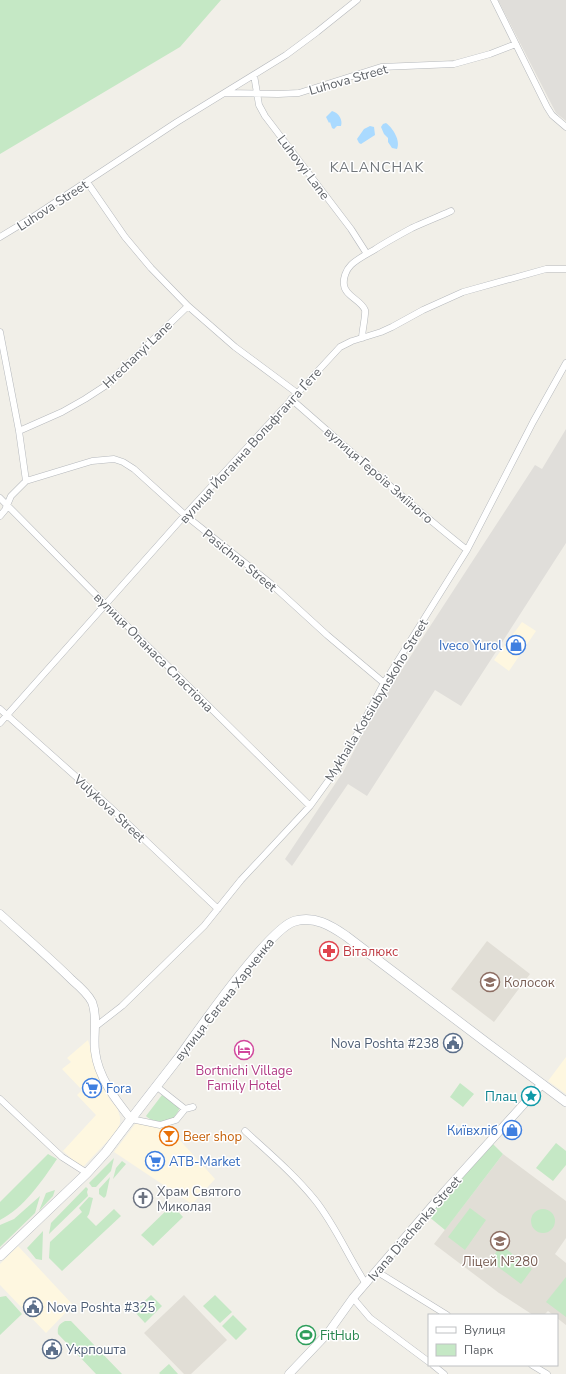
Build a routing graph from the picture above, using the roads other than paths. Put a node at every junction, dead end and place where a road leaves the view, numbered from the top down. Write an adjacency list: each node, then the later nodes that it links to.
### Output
1 (357, 0): 4 (street, Luhova Street)
2 (494, 0): 3 (street)
3 (516, 44): 6 (street, Luhova Street); 7 (street)
4 (254, 75): 5 (street, Luhova Street); 6 (street, Luhovyi Lane)
5 (224, 93): 6 (street, Luhova Street); 8 (street, Luhova Street)
6 (257, 94): 11 (street, Luhovyi Lane)
7 (566, 127)
8 (87, 182): 10 (street, Luhova Street); 13 (street)
9 (451, 211): 11 (street)
10 (0, 237)
11 (367, 254): 15 (street)
12 (566, 270): 15 (street, вулиця Йоганна Вольфганга Ґете)
13 (188, 306): 17 (street); 19 (street, Hrechanyi Lane)
14 (0, 332): 19 (street)
15 (362, 338): 17 (street, вулиця Йоганна Вольфганга Ґете)
16 (566, 363): 25 (street, Mykhaila Kotsiubynskoho Street)
17 (297, 393): 18 (street, вулиця Йоганна Вольфганга Ґете)
18 (291, 399): 23 (street, вулиця Йоганна Вольфганга Ґете); 25 (street, вулиця Героїв Зміїного)
19 (19, 431): 20 (street)
20 (26, 482): 22 (street); 23 (street, Pasichna Street)
21 (0, 498): 22 (street, вулиця Опанаса Сластіона)
22 (7, 504): 24 (street); 26 (street, вулиця Опанаса Сластіона)
23 (185, 515): 26 (street, вулиця Йоганна Вольфганга Ґете); 27 (street, Pasichna Street)
24 (0, 516)
25 (467, 550): 27 (street, Mykhaila Kotsiubynskoho Street)
26 (106, 605): 29 (street, вулиця Йоганна Вольфганга Ґете); 31 (street, вулиця Опанаса Сластіона)
27 (384, 683): 31 (street, Mykhaila Kotsiubynskoho Street)
28 (0, 709): 29 (street, Vulykova Street)
29 (7, 716): 30 (street, вулиця Йоганна Вольфганга Ґете); 32 (street, Vulykova Street)
30 (0, 723)
31 (310, 806): 32 (street, Mykhaila Kotsiubynskoho Street)
32 (218, 908): 34 (street, Mykhaila Kotsiubynskoho Street)
33 (0, 914): 34 (street)
34 (95, 1027): 41 (street)
35 (542, 1084): 36 (main road, вулиця Євгена Харченка); 38 (main road, вулиця Євгена Харченка); 45 (street, Ivana Diachenka Street)
36 (156, 1086): 40 (street); 41 (main road, вулиця Євгена Харченка)
37 (0, 1099): 43 (street)
38 (566, 1102)
39 (193, 1107): 40 (street)
40 (185, 1109): 41 (street)
41 (131, 1119): 43 (main road, вулиця Євгена Харченка)
42 (245, 1131): 46 (street)
43 (87, 1173): 44 (main road, вулиця Євгена Харченка)
44 (0, 1256)
45 (376, 1271): 46 (street, Ivana Diachenka Street); 48 (street)
46 (366, 1284): 47 (street, Ivana Diachenka Street)
47 (353, 1298): 49 (street); 52 (street, Ivana Diachenka Street)
48 (446, 1314)
49 (428, 1361)
50 (434, 1366): 53 (street)
51 (534, 1366): 54 (street); 55 (street)
52 (289, 1374)
53 (444, 1374)
54 (532, 1374)
55 (547, 1374)

